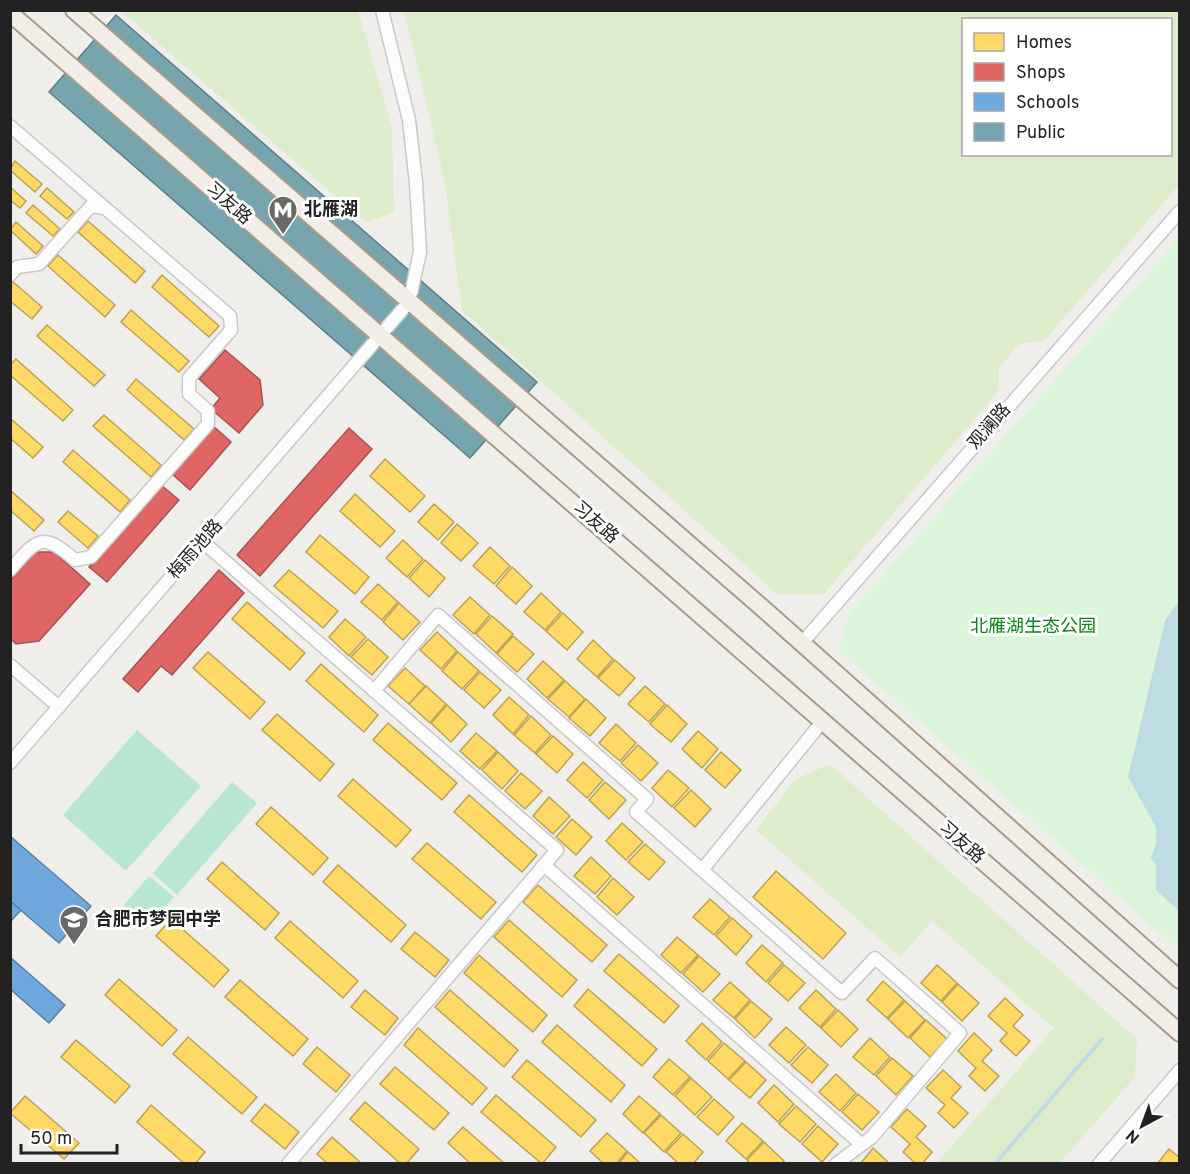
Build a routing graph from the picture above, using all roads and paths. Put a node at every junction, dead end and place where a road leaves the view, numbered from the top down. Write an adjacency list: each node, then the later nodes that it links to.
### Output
1 (74, 10): 8 (main road)
2 (382, 10): 8 (street)
3 (10, 13): 9 (main road, 习友路)
4 (10, 126): 5 (street)
5 (105, 208): 7 (street); 11 (street)
6 (1179, 211): 12 (street, 观澜路)
7 (10, 275)
8 (409, 302): 9 (street, 梅雨池路); 12 (main road)
9 (381, 337): 10 (street, 梅雨池路); 16 (main road, 习友路)
10 (203, 542): 14 (street); 15 (street, 梅雨池路)
11 (10, 570)
12 (801, 644): 20 (main road)
13 (10, 665): 15 (street)
14 (374, 691): 18 (street); 19 (street)
15 (59, 707): 17 (street, 梅雨池路)
16 (822, 722): 19 (street); 21 (main road, 习友路)
17 (10, 763)
18 (544, 865): 23 (street); 24 (street)
19 (702, 870): 23 (street)
20 (1179, 980)
21 (1179, 1033)
22 (1179, 1070): 26 (street)
23 (861, 1144): 25 (street)
24 (288, 1164)
25 (836, 1164)
26 (1100, 1164)

